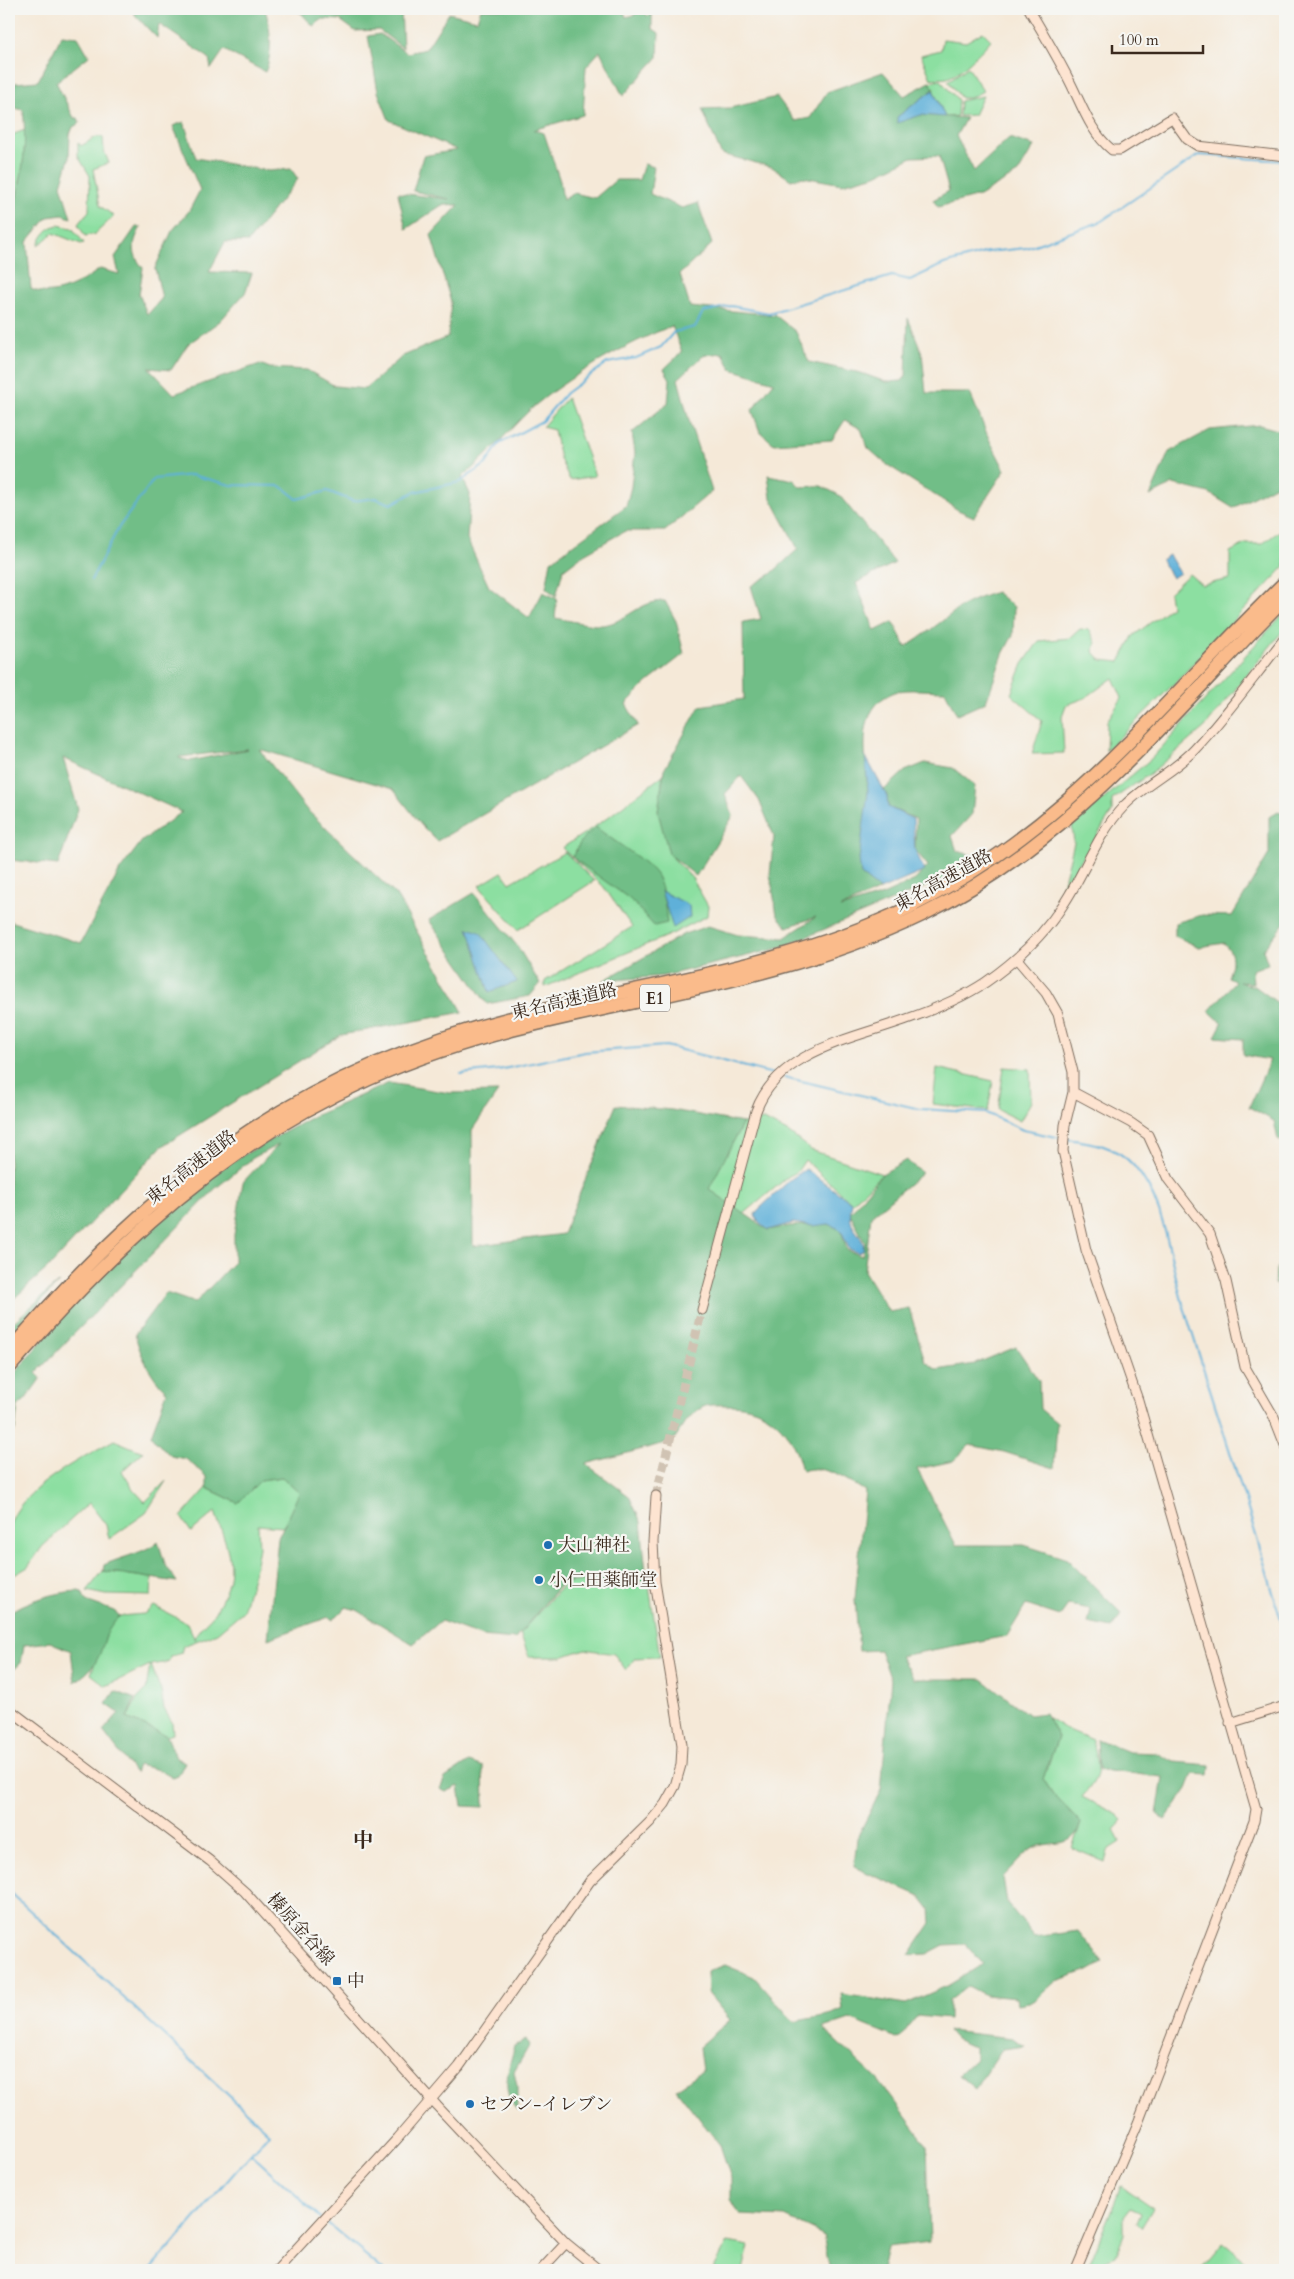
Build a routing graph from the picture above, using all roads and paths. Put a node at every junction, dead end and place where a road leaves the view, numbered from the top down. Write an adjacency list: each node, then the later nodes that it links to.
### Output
1 (1029, 9): 2 (street)
2 (1285, 156)
3 (1285, 582): 9 (highway, 東名高速道路 / E1)
4 (1285, 598): 10 (highway, 東名高速道路 / E1)
5 (1285, 638): 6 (street)
6 (1017, 959): 7 (street); 8 (street)
7 (1073, 1092): 11 (street); 15 (street)
8 (702, 1310)
9 (9, 1351)
10 (9, 1368)
11 (1285, 1445)
12 (656, 1496): 16 (street)
13 (1285, 1706): 15 (street)
14 (9, 1709): 16 (street, 榛原金谷線)
15 (1230, 1723): 21 (street)
16 (431, 2099): 17 (street, 榛原金谷線); 18 (street)
17 (566, 2243): 19 (street); 20 (street, 榛原金谷線)
18 (276, 2270)
19 (540, 2270)
20 (599, 2270)
21 (1076, 2270)

